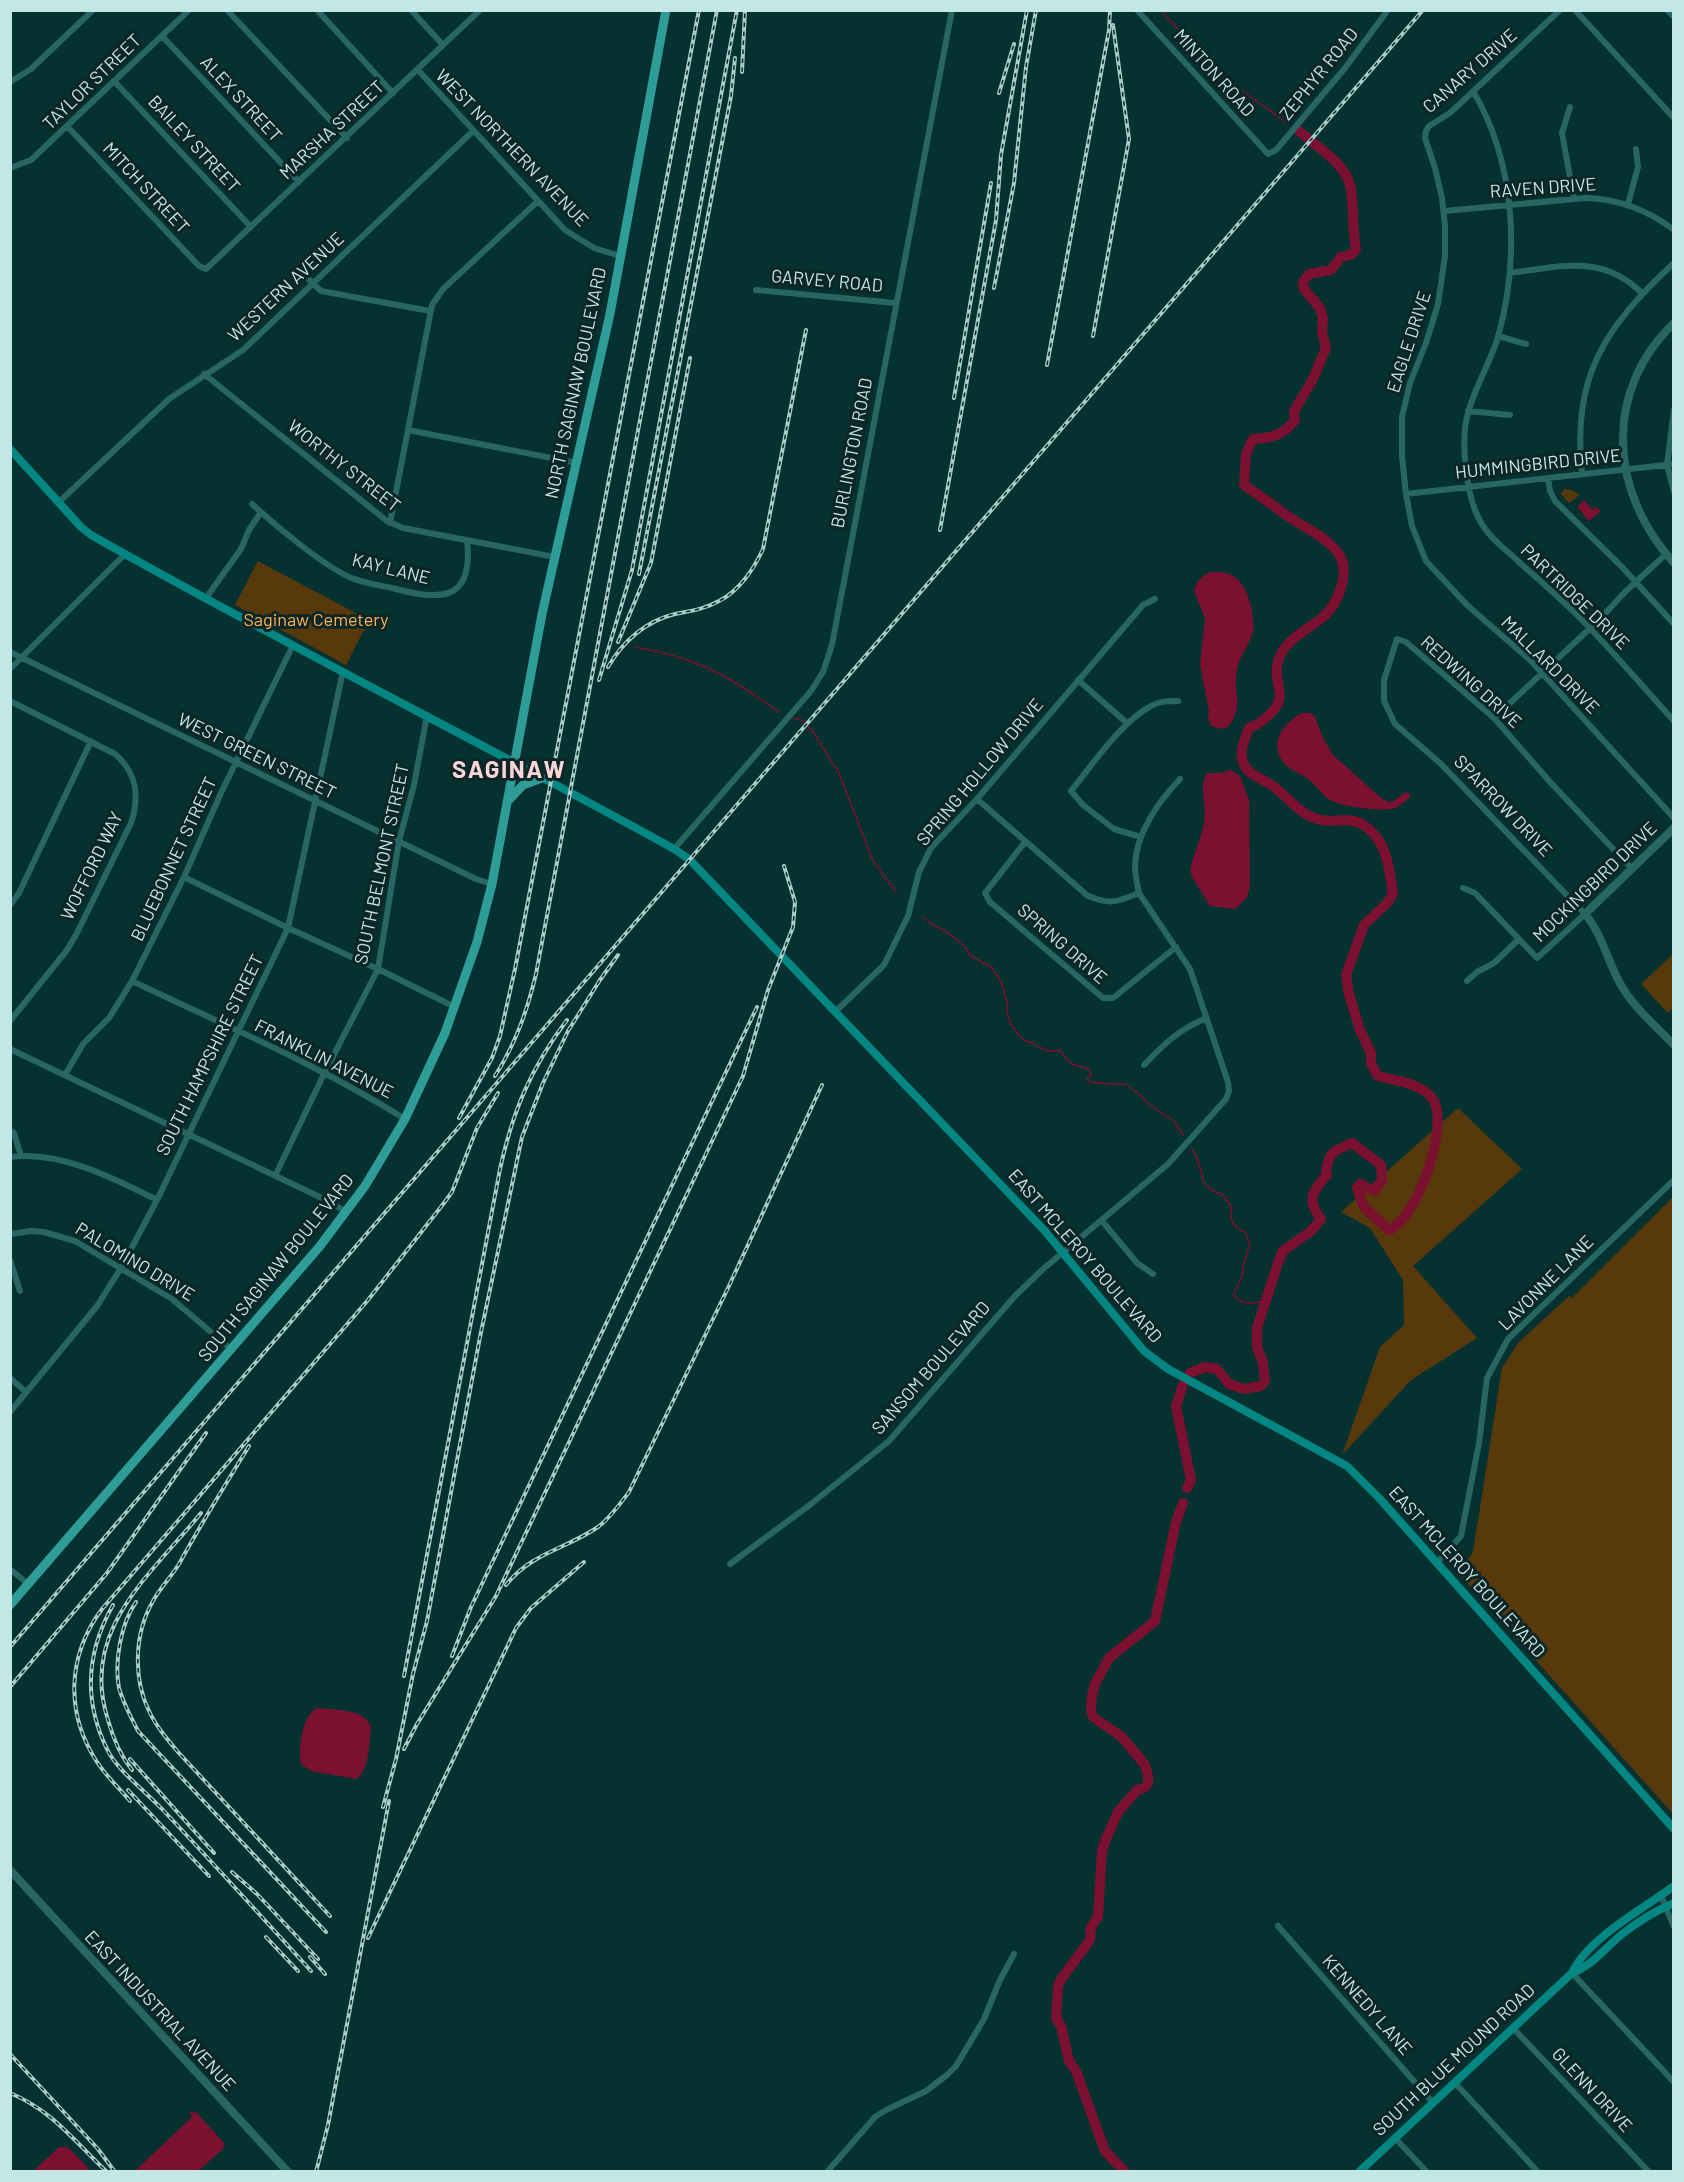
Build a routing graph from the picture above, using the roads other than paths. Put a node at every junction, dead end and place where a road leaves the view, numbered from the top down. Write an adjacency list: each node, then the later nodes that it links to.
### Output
1 (93, 10): 18 (street)
2 (189, 10): 15 (street, TAYLOR STREET)
3 (227, 10): 27 (street)
4 (317, 10): 21 (street)
5 (411, 10): 16 (street)
6 (480, 10): 16 (street, MARSHA STREET)
7 (666, 10): 39 (main road, NORTH SAGINAW BOULEVARD)
8 (952, 10): 47 (street, BURLINGTON ROAD)
9 (1137, 10): 29 (street, MINTON ROAD)
10 (1388, 10): 29 (street, ZEPHYR ROAD)
11 (1560, 10): 20 (street, CANARY DRIVE)
12 (1575, 10): 23 (street)
13 (1668, 10): 14 (street)
14 (1674, 17)
15 (162, 36): 19 (street, TAYLOR STREET); 31 (street, ALEX STREET)
16 (444, 45): 17 (street, MARSHA STREET)
17 (418, 70): 21 (street, MARSHA STREET); 25 (street, WEST NORTHERN AVENUE)
18 (13, 81)
19 (114, 81): 24 (street, TAYLOR STREET); 37 (street, BAILEY STREET)
20 (1473, 91): 26 (street, CANARY DRIVE); 34 (street, PARTRIDGE DRIVE)
21 (393, 93): 27 (street, MARSHA STREET)
22 (1570, 107): 32 (street)
23 (1674, 118)
24 (67, 126): 30 (street, TAYLOR STREET); 42 (street, MITCH STREET)
25 (473, 131): 33 (street, WEST NORTHERN AVENUE); 44 (street, WESTERN AVENUE)
26 (1426, 131): 36 (street, EAGLE DRIVE)
27 (347, 138): 31 (street, MARSHA STREET)
28 (1636, 149): 35 (street)
29 (1270, 153)
30 (10, 168)
31 (299, 182): 37 (street, MARSHA STREET)
32 (1574, 199): 34 (street, RAVEN DRIVE); 35 (street, RAVEN DRIVE)
33 (538, 201): 39 (street, WEST NORTHERN AVENUE); 48 (street)
34 (1509, 204): 36 (street, RAVEN DRIVE); 43 (street, PARTRIDGE DRIVE)
35 (1628, 204): 38 (street, RAVEN DRIVE)
36 (1444, 211): 65 (street, EAGLE DRIVE)
37 (251, 227): 42 (street, MARSHA STREET)
38 (1674, 230)
39 (620, 256): 58 (main road, NORTH SAGINAW BOULEVARD)
40 (1674, 263): 46 (street)
41 (297, 268): 44 (street)
42 (204, 269)
43 (1510, 273): 46 (street); 50 (street, PARTRIDGE DRIVE)
44 (311, 284): 48 (street); 52 (street, WESTERN AVENUE)
45 (756, 290): 47 (street, GARVEY ROAD)
46 (1642, 293): 61 (street)
47 (895, 303): 107 (street, BURLINGTON ROAD)
48 (430, 311): 56 (street)
49 (1674, 323): 60 (street)
50 (1498, 336): 51 (street); 54 (street, PARTRIDGE DRIVE)
51 (1526, 344)
52 (204, 374): 66 (street, WESTERN AVENUE); 69 (street, WORTHY STREET)
53 (1674, 410): 59 (street)
54 (1468, 411): 55 (street); 63 (street, PARTRIDGE DRIVE)
55 (1509, 414)
56 (408, 430): 58 (street); 69 (street)
57 (10, 449): 66 (main road, EAST MCLEROY BOULEVARD)
58 (577, 463): 73 (main road, NORTH SAGINAW BOULEVARD)
59 (1670, 465): 60 (street, HUMMINGBIRD DRIVE); 64 (street)
60 (1625, 469): 61 (street, HUMMINGBIRD DRIVE); 72 (street)
61 (1582, 474): 62 (street, HUMMINGBIRD DRIVE)
62 (1548, 478): 63 (street, HUMMINGBIRD DRIVE); 75 (street)
63 (1469, 486): 65 (street, HUMMINGBIRD DRIVE); 79 (street, PARTRIDGE DRIVE)
64 (1674, 492)
65 (1406, 494): 85 (street, MALLARD DRIVE)
66 (59, 502): 71 (main road, EAST MCLEROY BOULEVARD)
67 (252, 504): 68 (street, KAY LANE)
68 (261, 512): 70 (street, KAY LANE); 76 (street)
69 (390, 523): 70 (street, WORTHY STREET)
70 (467, 540): 73 (street, WORTHY STREET)
71 (125, 554): 76 (main road, EAST MCLEROY BOULEVARD); 82 (street)
72 (1666, 554): 74 (street); 75 (street)
73 (555, 557): 95 (main road, NORTH SAGINAW BOULEVARD)
74 (1674, 563)
75 (1636, 582): 78 (street); 79 (street)
76 (206, 598): 80 (main road, EAST MCLEROY BOULEVARD)
77 (1155, 599): 86 (street, SPRING HOLLOW DRIVE)
78 (1674, 624)
79 (1590, 629): 85 (street); 91 (street, PARTRIDGE DRIVE)
80 (293, 645): 84 (main road, EAST MCLEROY BOULEVARD); 96 (street, BLUEBONNET STREET)
81 (10, 652): 82 (street, WEST GREEN STREET)
82 (23, 658): 83 (street); 96 (street, WEST GREEN STREET)
83 (10, 669)
84 (343, 671): 89 (main road, EAST MCLEROY BOULEVARD); 99 (street, SOUTH HAMPSHIRE STREET)
85 (1542, 673): 90 (street); 102 (street, MALLARD DRIVE)
86 (1078, 680): 92 (street); 100 (street, SPRING HOLLOW DRIVE)
87 (1178, 700): 92 (street)
88 (10, 701): 94 (street, WOFFORD WAY)
89 (427, 716): 95 (main road, EAST MCLEROY BOULEVARD); 105 (street, SOUTH BELMONT STREET)
90 (1494, 718): 93 (street, REDWING DRIVE); 108 (street, REDWING DRIVE)
91 (1674, 721)
92 (1127, 723): 104 (street)
93 (1395, 724): 114 (street, SPARROW DRIVE)
94 (91, 741): 113 (street); 124 (street, WOFFORD WAY)
95 (513, 761): 97 (main road, EAST MCLEROY BOULEVARD); 101 (main road, SOUTH SAGINAW BOULEVARD)
96 (237, 762): 99 (street, WEST GREEN STREET); 109 (street, BLUEBONNET STREET)
97 (542, 778): 101 (main road); 107 (main road, EAST MCLEROY BOULEVARD)
98 (1180, 778): 104 (street)
99 (314, 799): 105 (street, WEST GREEN STREET); 115 (street, SOUTH HAMPSHIRE STREET)
100 (977, 799): 106 (street); 122 (street, SPRING HOLLOW DRIVE)
101 (507, 802): 110 (main road, SOUTH SAGINAW BOULEVARD)
102 (1674, 818)
103 (1674, 828): 108 (street, MOCKINGBIRD DRIVE)
104 (1141, 837): 112 (street)
105 (399, 841): 110 (street, WEST GREEN STREET); 118 (street, SOUTH BELMONT STREET)
106 (1025, 842): 112 (street); 117 (street, SPRING DRIVE)
107 (674, 849): 122 (main road, EAST MCLEROY BOULEVARD)
108 (1632, 869): 114 (street, MOCKINGBIRD DRIVE)
109 (184, 878): 115 (street); 119 (street, BLUEBONNET STREET)
110 (492, 884): 121 (main road, SOUTH SAGINAW BOULEVARD)
111 (1464, 888): 116 (street)
112 (1139, 893): 117 (street, SANSOM BOULEVARD)
113 (10, 905)
114 (1585, 914): 116 (street, MOCKINGBIRD DRIVE); 126 (street)
115 (288, 928): 118 (street); 125 (street, SOUTH HAMPSHIRE STREET)
116 (1519, 939): 120 (street)
117 (1176, 947): 123 (street, SANSOM BOULEVARD)
118 (378, 969): 121 (street); 129 (street, SOUTH BELMONT STREET)
119 (132, 981): 125 (street, FRANKLIN AVENUE); 130 (street, BLUEBONNET STREET)
120 (1467, 981)
121 (455, 1007): 131 (main road, SOUTH SAGINAW BOULEVARD)
122 (836, 1011): 142 (main road, EAST MCLEROY BOULEVARD)
123 (1207, 1018): 128 (street); 140 (street, SANSOM BOULEVARD)
124 (10, 1021)
125 (238, 1031): 129 (street, FRANKLIN AVENUE); 133 (street, SOUTH HAMPSHIRE STREET)
126 (1674, 1046)
127 (10, 1050): 130 (street)
128 (1144, 1065)
129 (324, 1074): 131 (street, FRANKLIN AVENUE); 136 (street, SOUTH BELMONT STREET)
130 (65, 1075): 133 (street)
131 (405, 1119): 139 (main road, SOUTH SAGINAW BOULEVARD)
132 (10, 1131): 134 (street)
133 (188, 1134): 136 (street); 138 (street, SOUTH HAMPSHIRE STREET)
134 (21, 1156): 135 (street); 138 (street)
135 (10, 1157)
136 (275, 1176): 139 (street)
137 (1674, 1180): 152 (street, LAVONNE LANE)
138 (157, 1200): 144 (street, SOUTH HAMPSHIRE STREET)
139 (346, 1212): 147 (main road, SOUTH SAGINAW BOULEVARD)
140 (1102, 1221): 142 (street, SANSOM BOULEVARD); 145 (street)
141 (10, 1234): 144 (street, PALOMINO DRIVE)
142 (1064, 1252): 151 (street, SANSOM BOULEVARD); 152 (main road, EAST MCLEROY BOULEVARD)
143 (10, 1260): 146 (street)
144 (121, 1268): 147 (street, PALOMINO DRIVE); 149 (street, SOUTH HAMPSHIRE STREET)
145 (1153, 1274)
146 (20, 1291)
147 (231, 1349): 154 (main road, SOUTH SAGINAW BOULEVARD)
148 (10, 1378): 149 (street)
149 (26, 1392): 150 (street, SOUTH HAMPSHIRE STREET)
150 (10, 1412)
151 (730, 1564)
152 (1436, 1564): 156 (main road, EAST MCLEROY BOULEVARD)
153 (10, 1569): 154 (street)
154 (28, 1584): 155 (main road, SOUTH SAGINAW BOULEVARD)
155 (10, 1605)
156 (1674, 1829)
157 (10, 1870): 170 (street, EAST INDUSTRIAL AVENUE)
158 (1673, 1886): 159 (main road, SOUTH BLUE MOUND ROAD)
159 (1661, 1896): 160 (street); 164 (main road, SOUTH BLUE MOUND ROAD)
160 (1670, 1904): 162 (street); 164 (main road, SOUTH BLUE MOUND ROAD)
161 (1278, 1926): 168 (street, KENNEDY LANE)
162 (1674, 1927)
163 (1014, 1953): 171 (street)
164 (1572, 1973): 165 (main road, SOUTH BLUE MOUND ROAD); 166 (street)
165 (1513, 2028): 167 (main road, SOUTH BLUE MOUND ROAD); 175 (street, GLENN DRIVE)
166 (1674, 2082)
167 (1455, 2083): 168 (main road, SOUTH BLUE MOUND ROAD); 174 (street)
168 (1433, 2103): 169 (main road, SOUTH BLUE MOUND ROAD)
169 (1395, 2138): 172 (main road, SOUTH BLUE MOUND ROAD); 173 (street)
170 (288, 2172)
171 (827, 2172)
172 (1359, 2172)
173 (1427, 2172)
174 (1538, 2172)
175 (1648, 2172)

